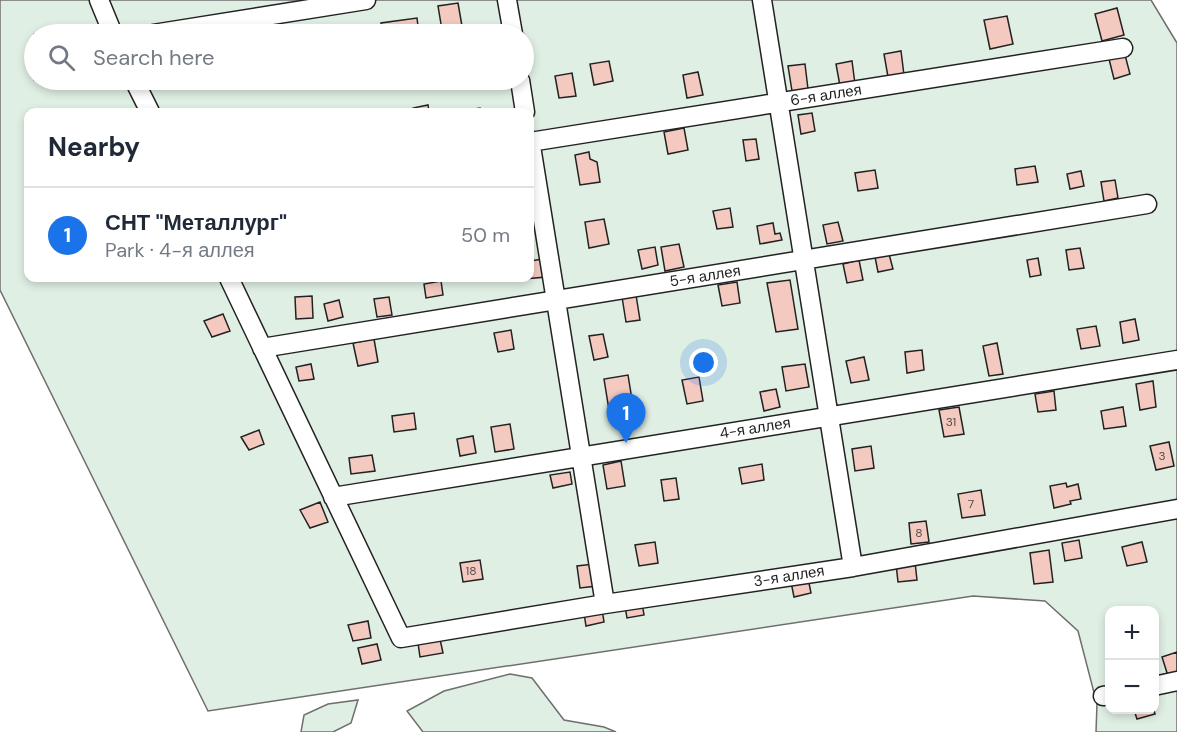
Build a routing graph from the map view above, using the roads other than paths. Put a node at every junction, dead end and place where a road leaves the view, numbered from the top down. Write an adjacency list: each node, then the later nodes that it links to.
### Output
1 (99, 0): 5 (street)
2 (366, 0): 6 (street)
3 (507, 0): 7 (street)
4 (762, 0): 11 (street)
5 (109, 24)
6 (216, 24)
7 (511, 24)
8 (1123, 48): 11 (street, 6-я аллея)
9 (139, 90): 12 (street)
10 (522, 90): 13 (street)
11 (779, 103): 14 (street, 6-я аллея); 17 (street)
12 (148, 108)
13 (524, 108)
14 (534, 140)
15 (534, 167): 19 (street)
16 (1147, 204): 17 (street, 5-я аллея)
17 (804, 260): 19 (street, 5-я аллея); 22 (street)
18 (231, 282): 20 (street)
19 (555, 301): 20 (street, 5-я аллея); 23 (street)
20 (262, 348): 24 (street)
21 (1177, 360): 22 (street, 4-я аллея)
22 (829, 416): 23 (street, 4-я аллея); 26 (street)
23 (580, 457): 24 (street, 4-я аллея); 27 (street)
24 (333, 497): 27 (street, 3-я аллея)
25 (1177, 509): 26 (street, 3-я аллея)
26 (853, 567): 27 (street, 3-я аллея)
27 (605, 604)
28 (1177, 681): 29 (street)
29 (1159, 685)

